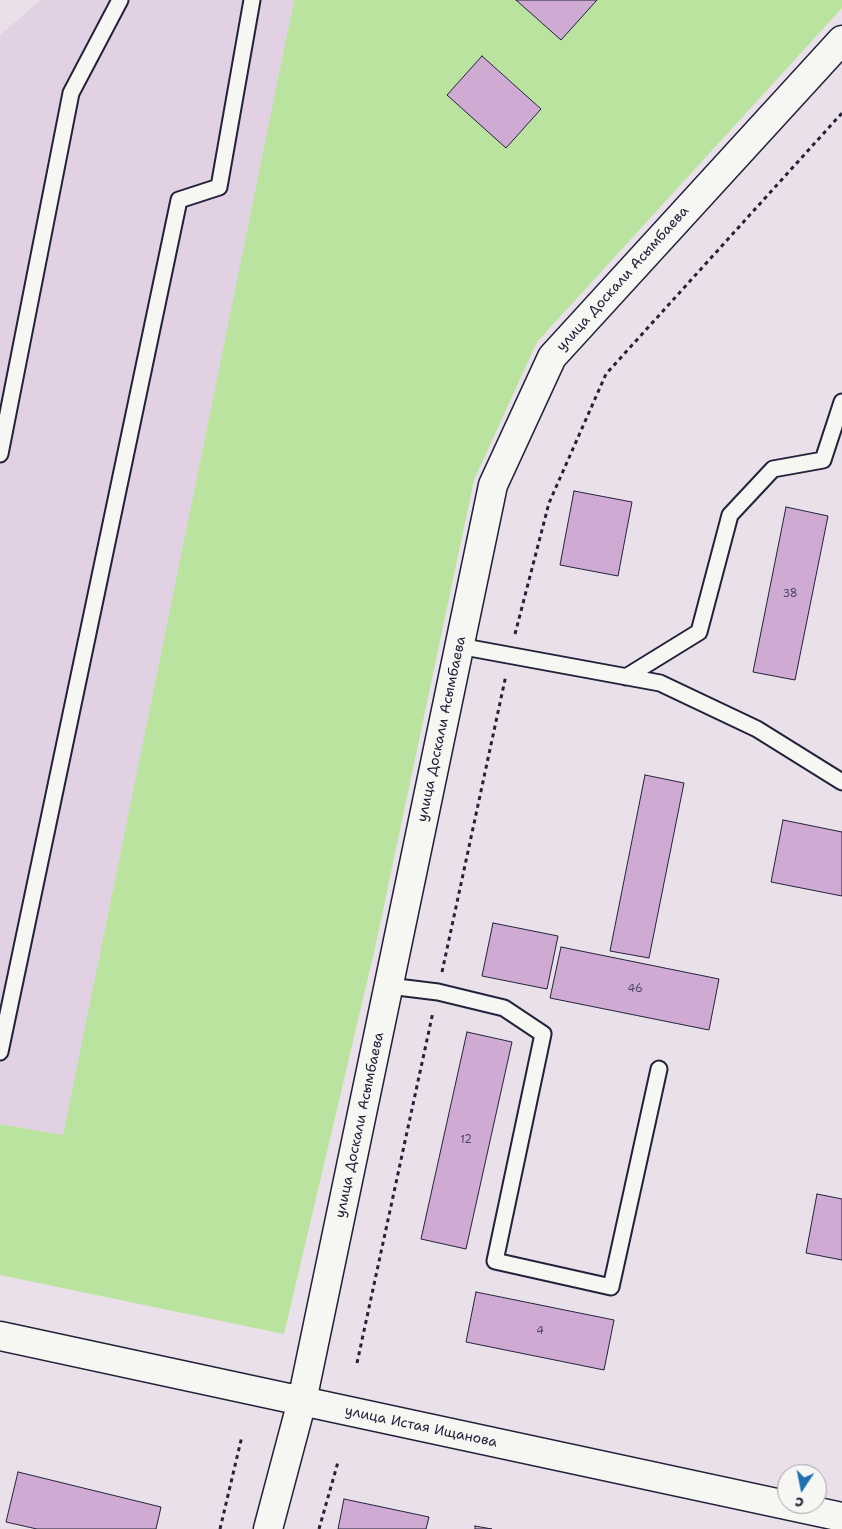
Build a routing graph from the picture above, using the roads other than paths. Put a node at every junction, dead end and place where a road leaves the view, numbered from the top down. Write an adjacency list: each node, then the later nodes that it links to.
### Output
1 (120, 0): 5 (lane)
2 (252, 0): 10 (lane)
3 (842, 40): 6 (main road, улица Доскали Асымбаева)
4 (842, 402): 7 (lane)
5 (0, 454)
6 (459, 646): 7 (lane); 9 (main road, улица Доскали Асымбаева)
7 (626, 677): 8 (lane)
8 (842, 782)
9 (389, 986): 11 (lane); 13 (main road, улица Доскали Асымбаева)
10 (0, 1052)
11 (659, 1069)
12 (0, 1336): 13 (main road, улица Истая Ищанова)
13 (302, 1402): 14 (main road, улица Истая Ищанова); 15 (main road, улица Доскали Асымбаева)
14 (842, 1516)
15 (268, 1529)

